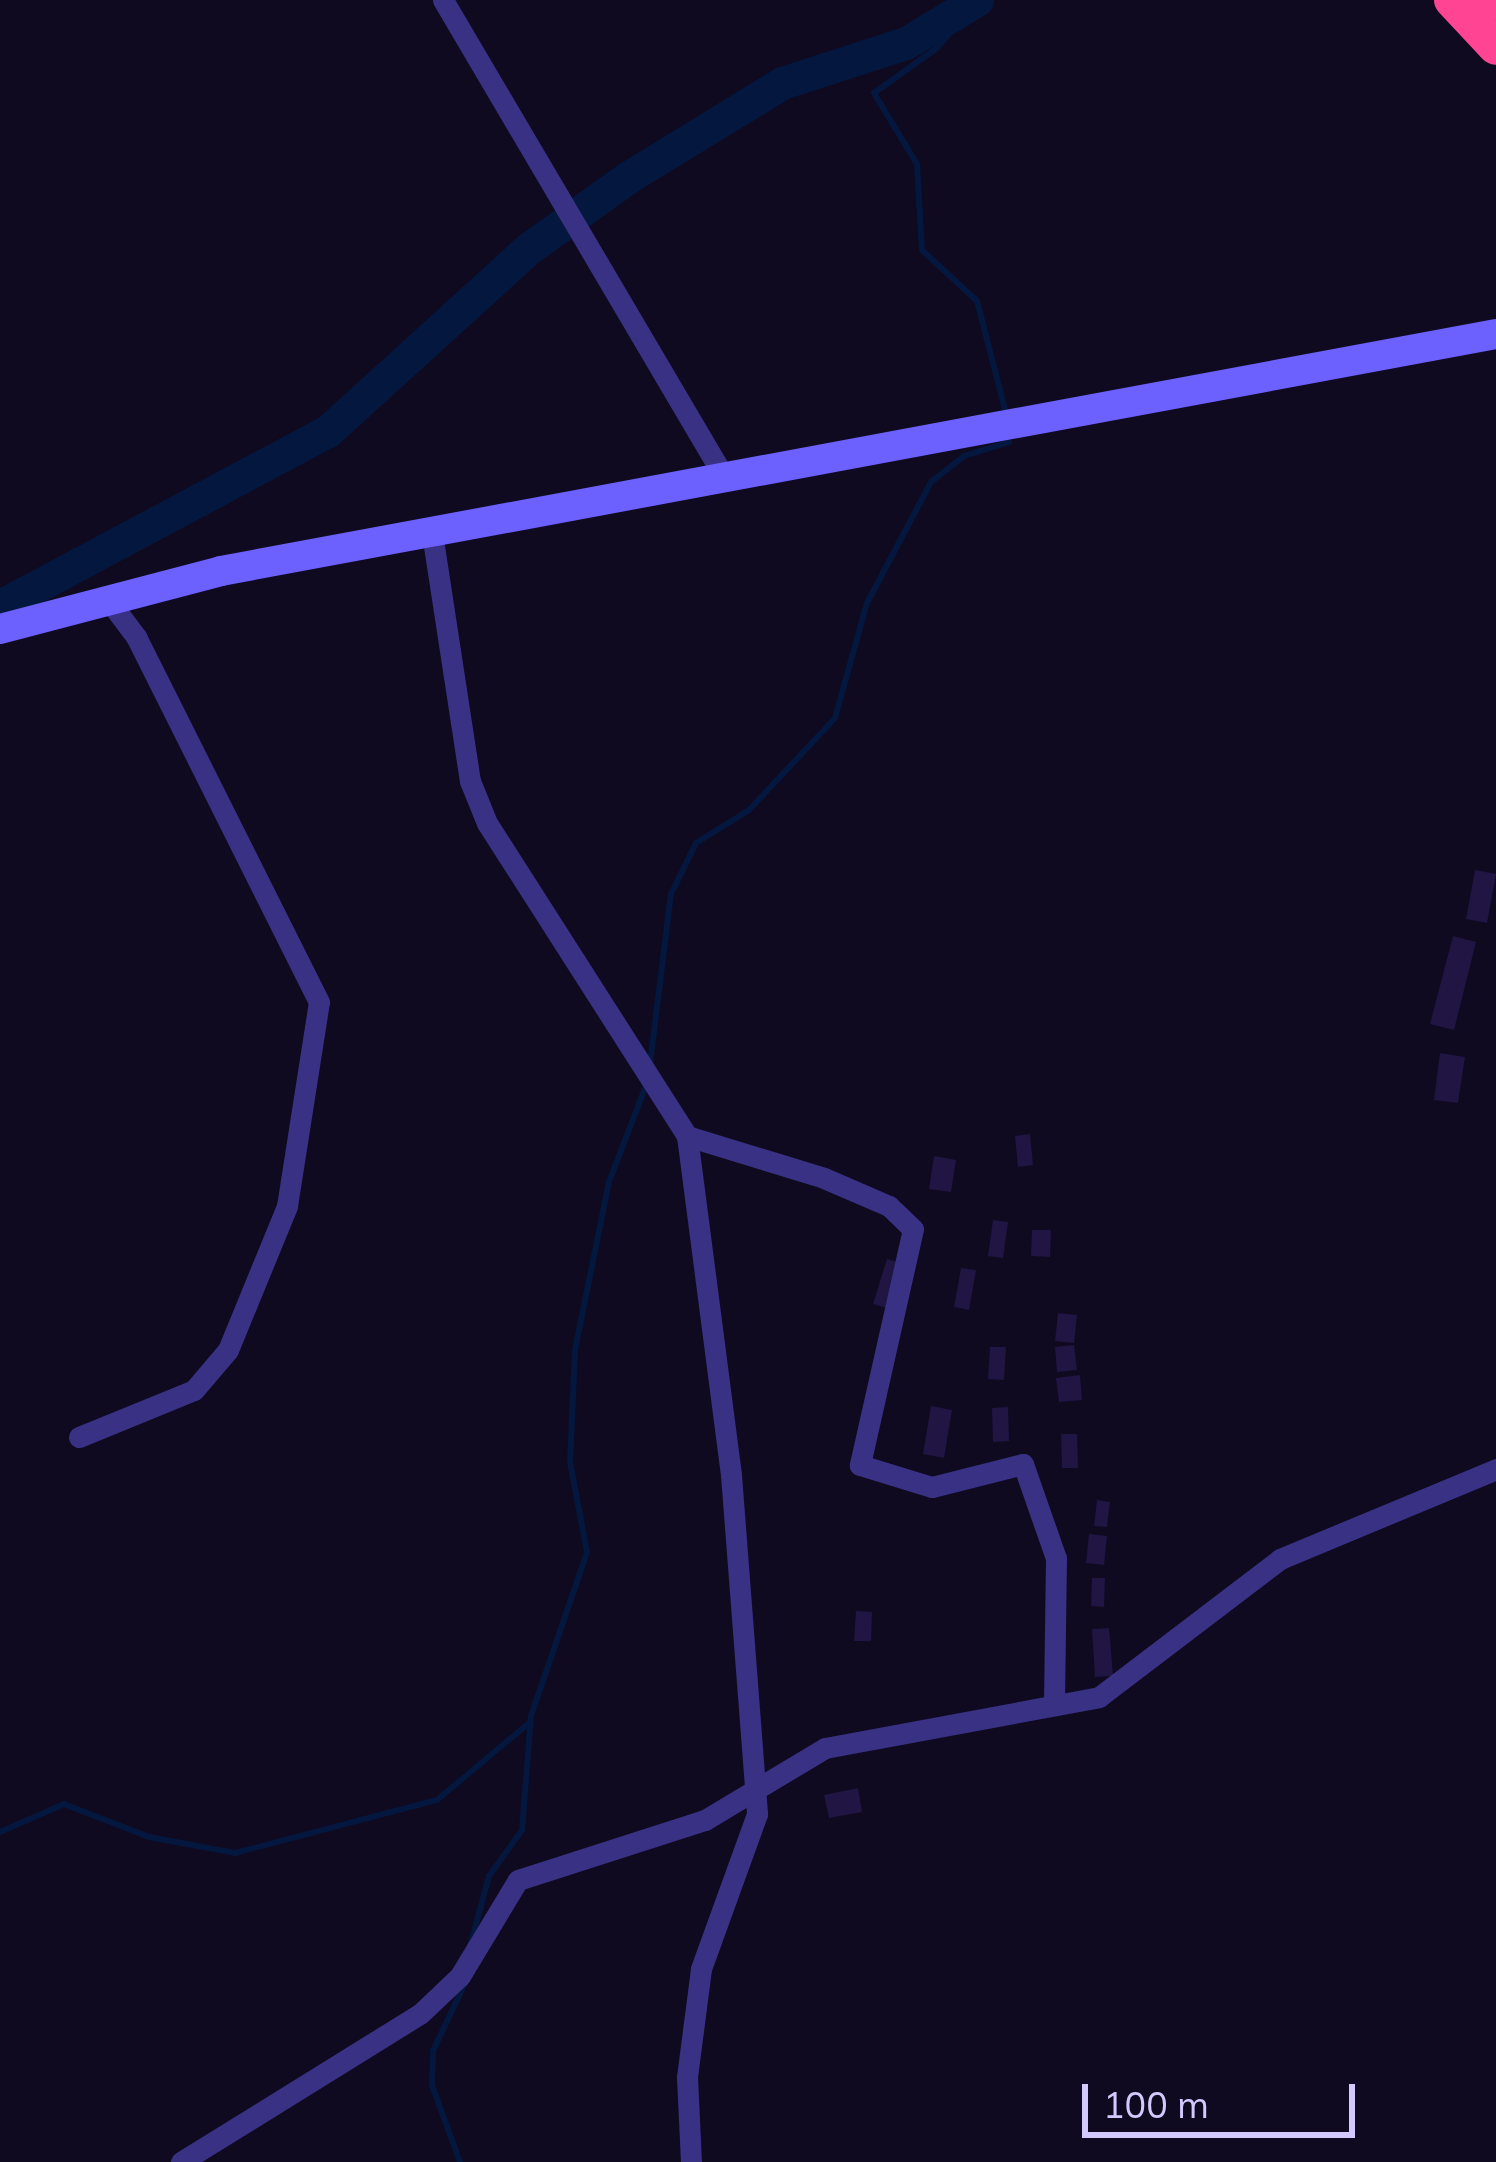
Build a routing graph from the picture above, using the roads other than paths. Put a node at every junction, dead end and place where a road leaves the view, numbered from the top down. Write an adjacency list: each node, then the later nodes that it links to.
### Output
1 (443, 0): 5 (street)
2 (1452, 0): 3 (highway)
3 (1496, 47)
4 (1496, 334): 5 (street)
5 (726, 479): 6 (street)
6 (432, 533): 7 (street); 11 (street)
7 (107, 598): 8 (street); 12 (street)
8 (33, 624): 9 (street); 10 (street)
9 (0, 629)
10 (0, 645)
11 (687, 1136): 14 (street); 15 (street)
12 (79, 1437)
13 (1496, 1469): 14 (street)
14 (1054, 1700): 15 (street)
15 (755, 1786): 16 (street); 17 (street)
16 (181, 2162)
17 (691, 2162)

